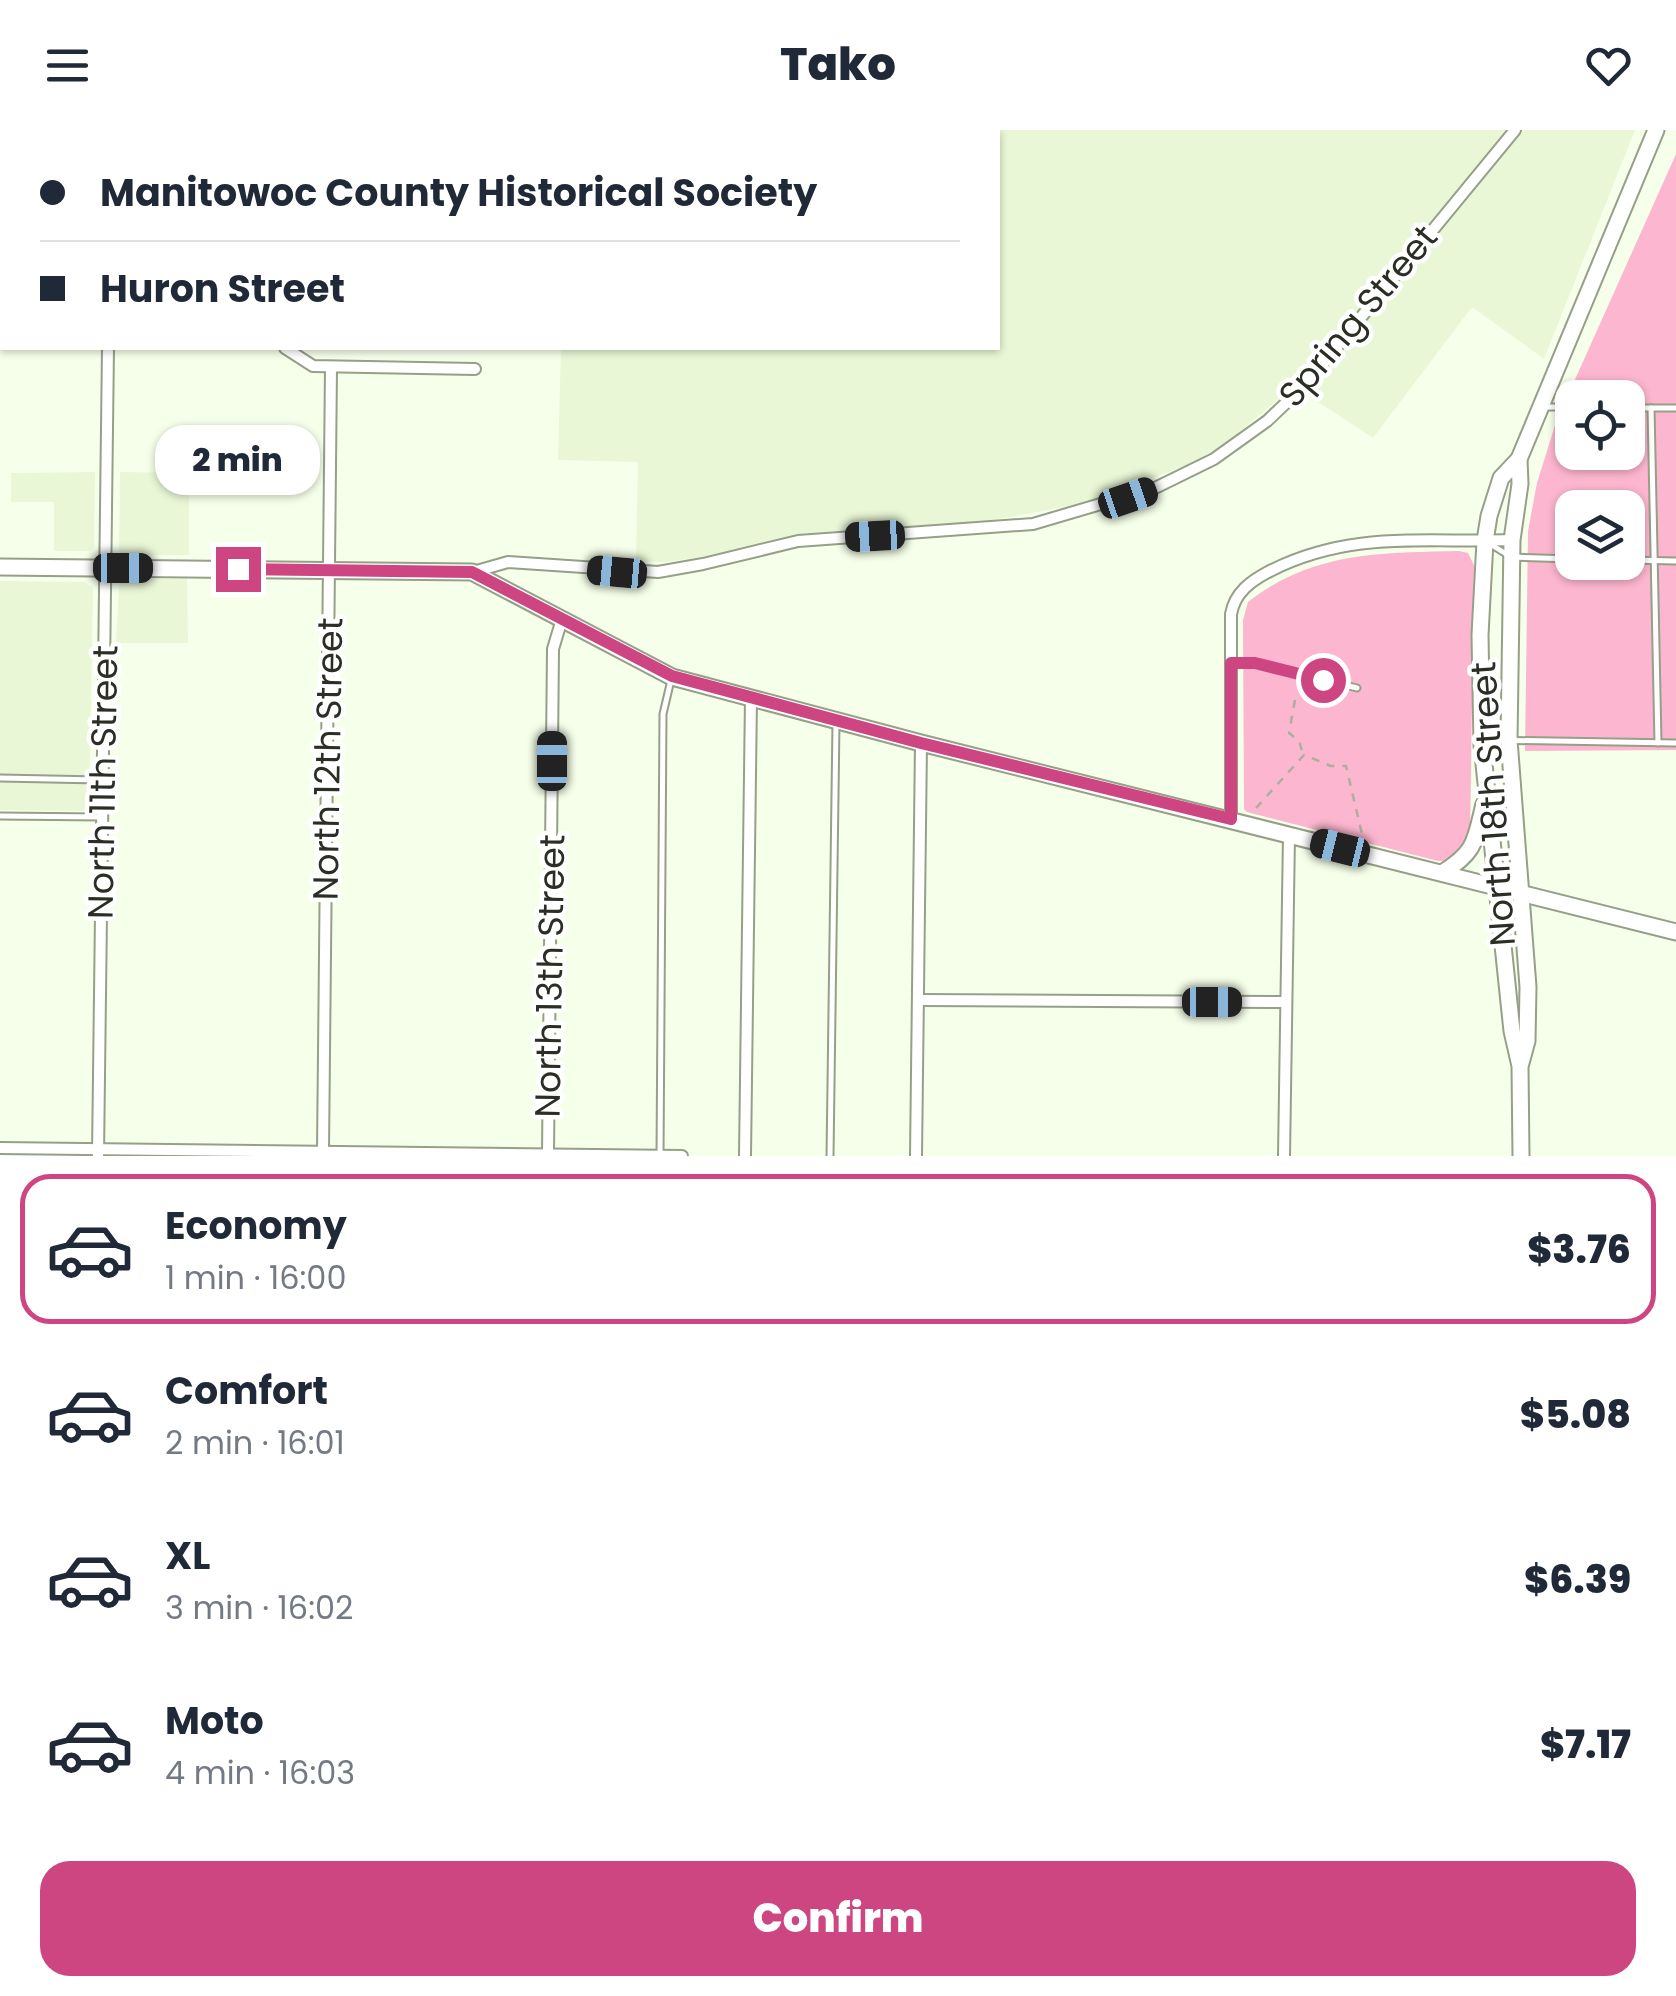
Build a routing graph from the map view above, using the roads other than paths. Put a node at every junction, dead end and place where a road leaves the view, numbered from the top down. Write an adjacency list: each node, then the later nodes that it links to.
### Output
1 (1515, 130): 23 (street, Spring Street)
2 (1656, 130): 7 (main road, North 18th Street)
3 (108, 350): 21 (street, North 11th Street)
4 (289, 350): 5 (street)
5 (331, 368): 6 (street); 22 (street, North 12th Street)
6 (475, 369)
7 (1540, 407): 8 (lane); 12 (main road, North 18th Street)
8 (1555, 407)
9 (1645, 408): 10 (lane)
10 (1650, 408): 11 (lane); 18 (lane)
11 (1676, 408)
12 (1518, 459): 13 (main road, North 18th Street); 14 (main road, North 18th Street)
13 (1512, 540): 14 (street); 15 (main road, North 18th Street)
14 (1485, 541): 15 (lane); 25 (street); 30 (main road, North 18th Street)
15 (1511, 558): 16 (lane); 31 (main road, North 18th Street)
16 (1555, 559)
17 (1645, 561): 18 (lane)
18 (1655, 561): 19 (lane); 33 (lane)
19 (1676, 562)
20 (0, 567): 21 (main road)
21 (106, 568): 22 (main road); 36 (street, North 11th Street)
22 (330, 570): 23 (main road); 50 (street, North 12th Street)
23 (472, 572): 24 (main road)
24 (562, 619): 26 (main road); 53 (street, North 13th Street)
25 (1231, 663): 27 (lane); 40 (street)
26 (672, 676): 28 (main road); 56 (lane)
27 (1356, 688)
28 (751, 698): 29 (main road); 58 (street)
29 (836, 720): 32 (main road); 59 (lane)
30 (1482, 740): 31 (lane); 37 (main road, North 18th Street)
31 (1509, 740): 33 (lane); 44 (main road, North 18th Street)
32 (921, 743): 40 (main road); 46 (street)
33 (1658, 743): 34 (lane)
34 (1676, 743)
35 (0, 778): 36 (lane)
36 (103, 780): 39 (street, North 11th Street)
37 (1487, 791): 42 (main road); 43 (main road, North 18th Street)
38 (0, 816): 39 (lane)
39 (102, 817): 51 (street, North 11th Street)
40 (1231, 819): 41 (main road)
41 (1289, 835): 42 (main road); 47 (street)
42 (1442, 873): 43 (main road)
43 (1496, 886): 44 (main road); 48 (main road, North 18th Street)
44 (1522, 893): 45 (main road); 48 (main road, North 18th Street)
45 (1676, 932)
46 (919, 1000): 47 (street); 60 (street)
47 (1286, 1002): 61 (street)
48 (1520, 1066): 62 (main road, North 18th Street)
49 (0, 1148): 51 (street)
50 (323, 1150): 51 (street); 52 (street)
51 (98, 1152)
52 (403, 1154): 54 (street)
53 (548, 1154): 54 (street); 55 (street)
54 (488, 1155)
55 (575, 1155): 56 (street)
56 (660, 1156): 57 (street)
57 (682, 1156)
58 (745, 1156)
59 (830, 1156)
60 (916, 1156)
61 (1284, 1156)
62 (1521, 1156)

